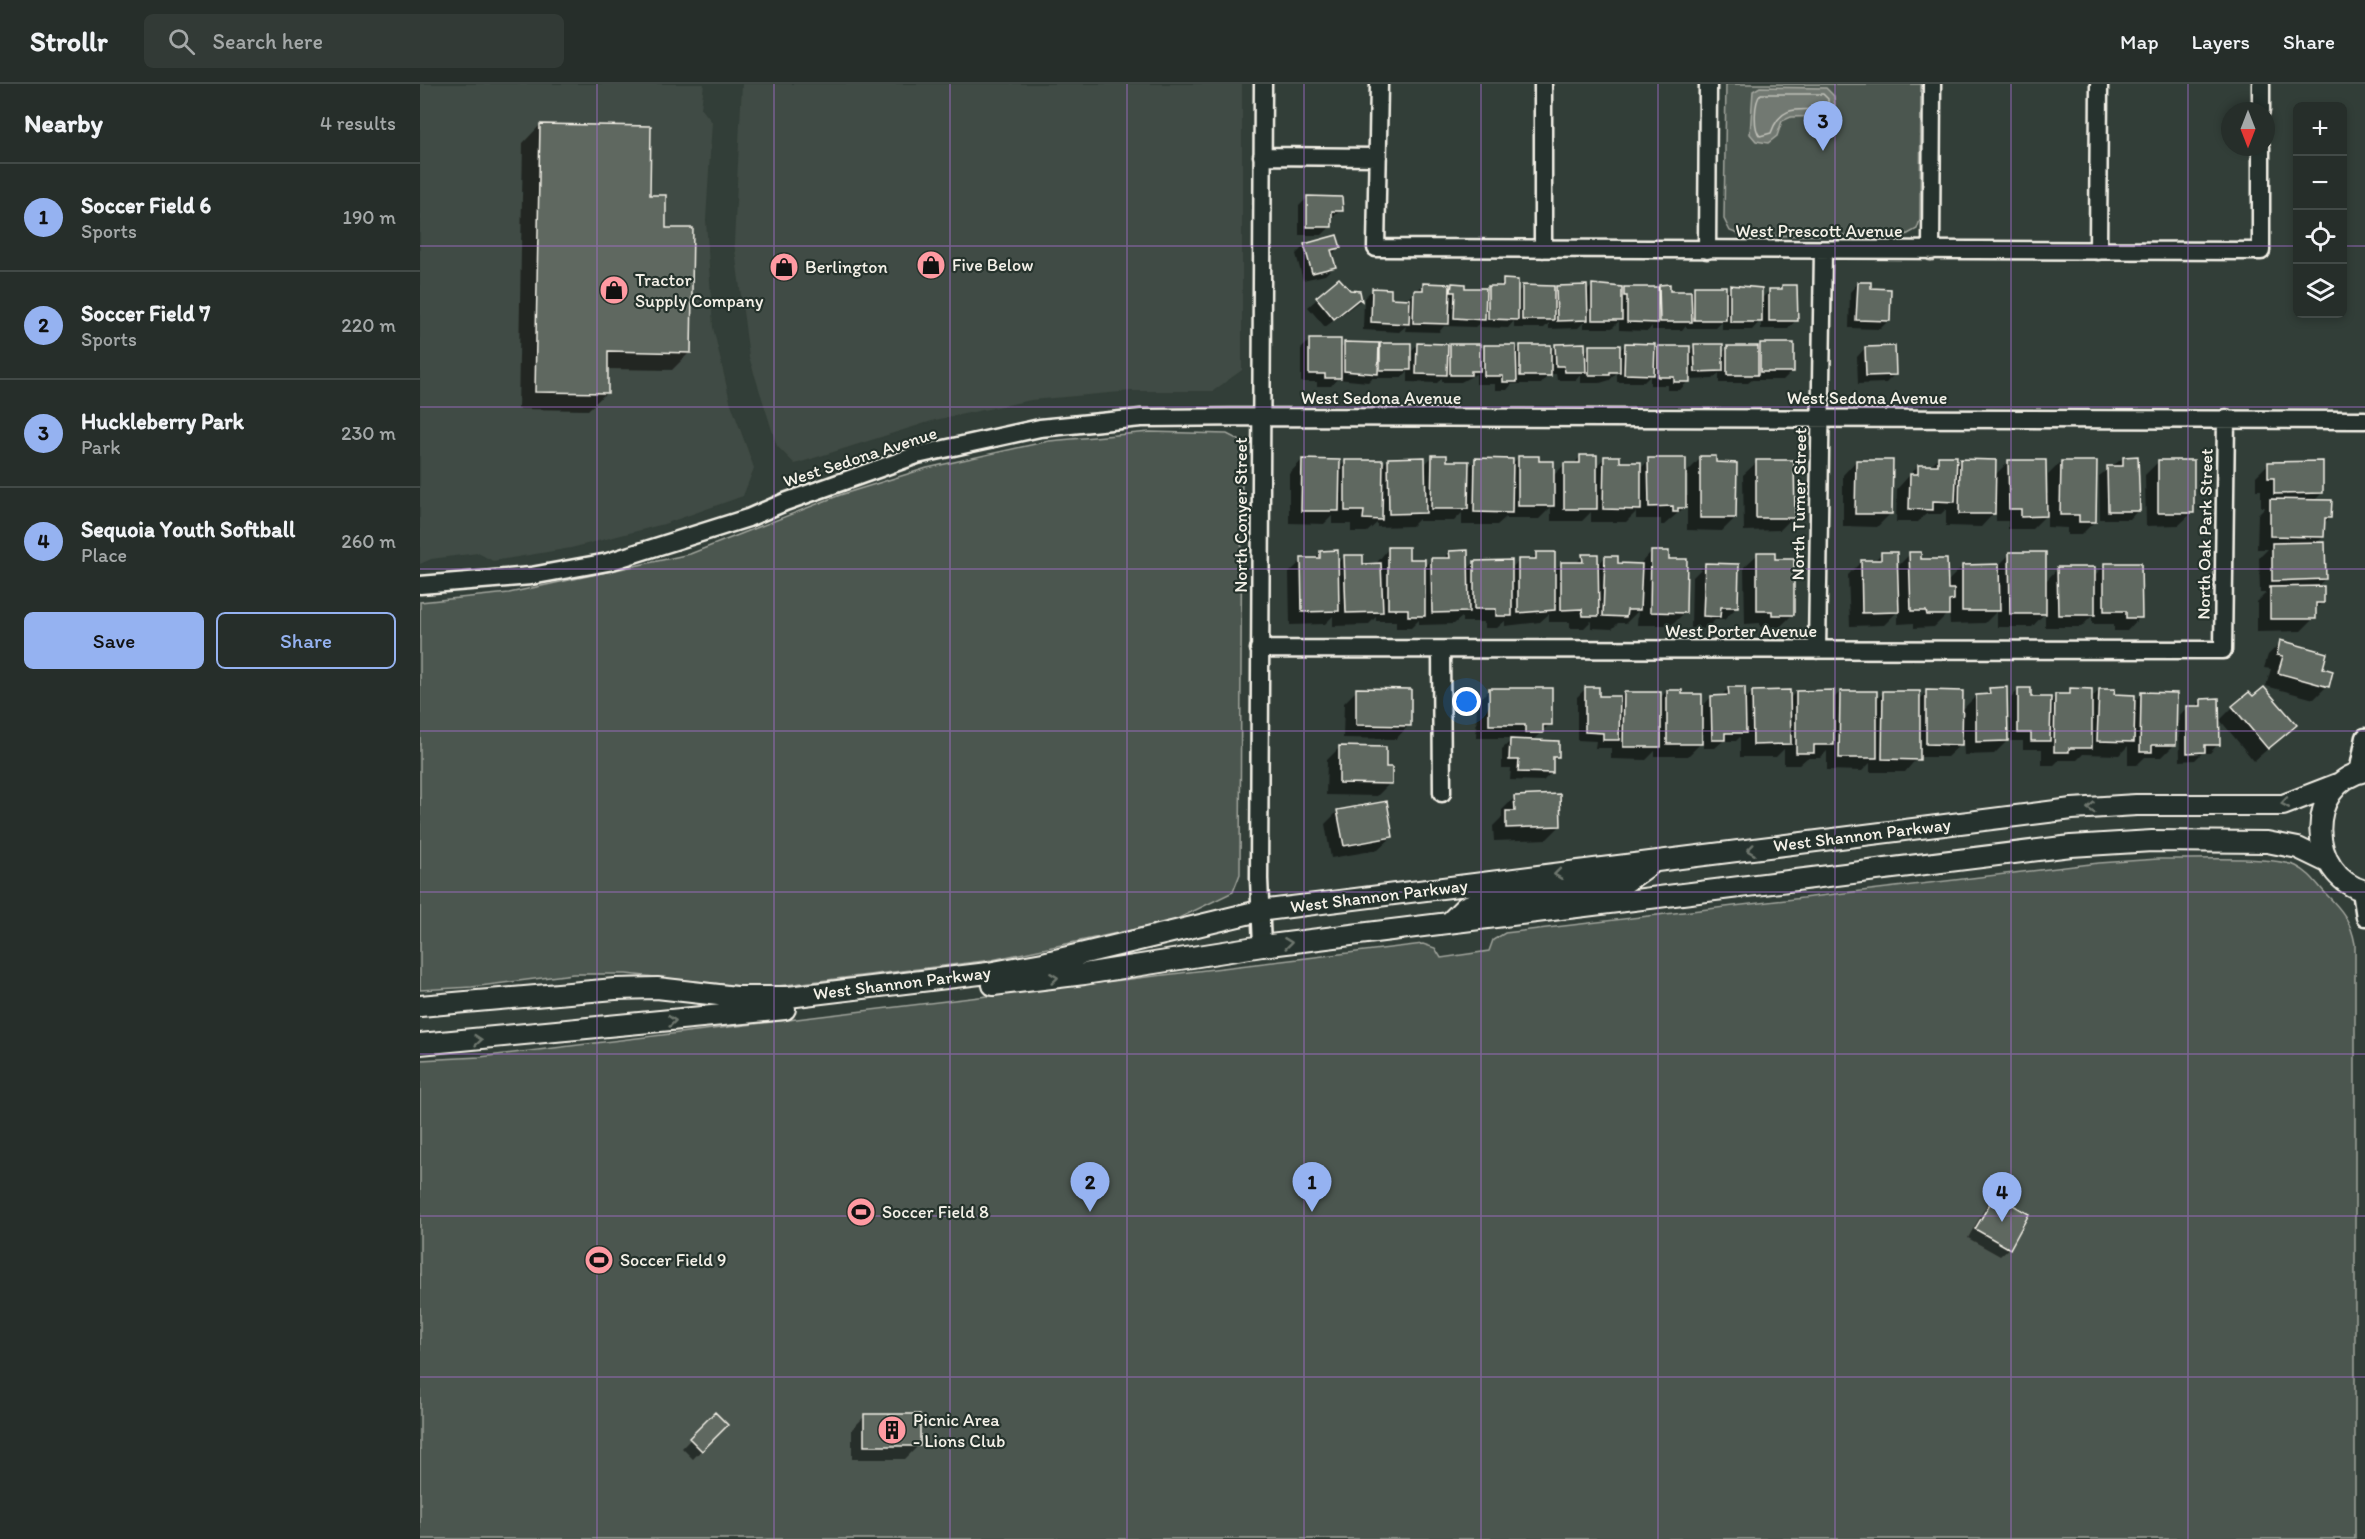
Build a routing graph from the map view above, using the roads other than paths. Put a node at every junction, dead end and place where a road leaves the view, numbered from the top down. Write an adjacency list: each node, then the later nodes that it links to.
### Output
1 (1263, 84): 9 (street, North Conyer Street)
2 (1379, 84): 11 (street)
3 (1543, 84): 12 (street)
4 (1708, 84): 13 (street)
5 (1932, 84): 15 (street)
6 (2099, 84): 16 (street)
7 (2261, 84): 8 (street)
8 (2261, 102)
9 (1262, 156): 11 (street); 17 (street, North Conyer Street)
10 (2261, 156): 16 (street, West Prescott Avenue)
11 (1378, 157): 12 (street, West Prescott Avenue)
12 (1543, 249): 13 (street, West Prescott Avenue)
13 (1707, 250): 14 (street, West Prescott Avenue)
14 (1823, 251): 15 (street, West Prescott Avenue); 18 (street, North Turner Street)
15 (1931, 251): 16 (street, West Prescott Avenue)
16 (2098, 251)
17 (1261, 417): 18 (street, West Sedona Avenue); 21 (street, West Sedona Avenue); 22 (street, North Conyer Street)
18 (1819, 417): 19 (street, West Sedona Avenue); 24 (street, North Turner Street)
19 (2226, 418): 20 (street, West Sedona Avenue); 25 (street, North Oak Park Street)
20 (2365, 420)
21 (420, 585)
22 (1259, 650): 23 (street, West Porter Avenue); 33 (street, North Conyer Street)
23 (1441, 650): 24 (street, West Porter Avenue); 29 (street)
24 (1817, 650): 25 (street, West Porter Avenue)
25 (2223, 650)
26 (2365, 737): 27 (street)
27 (2362, 772): 28 (street, West Shannon Parkway)
28 (2340, 783): 30 (street); 31 (street, West Shannon Parkway, one-way to 31)
29 (1442, 793)
30 (2327, 862): 32 (street); 35 (street, West Shannon Parkway)
31 (1653, 863): 33 (street, West Shannon Parkway, one-way to 33); 35 (street)
32 (2363, 891): 34 (street)
33 (1259, 911): 36 (street, North Conyer Street); 37 (street, West Shannon Parkway)
34 (2365, 916)
35 (1449, 923): 36 (street, West Shannon Parkway, one-way to 35)
36 (1262, 946): 38 (street, West Shannon Parkway, one-way to 36)
37 (420, 1006)
38 (420, 1044)

